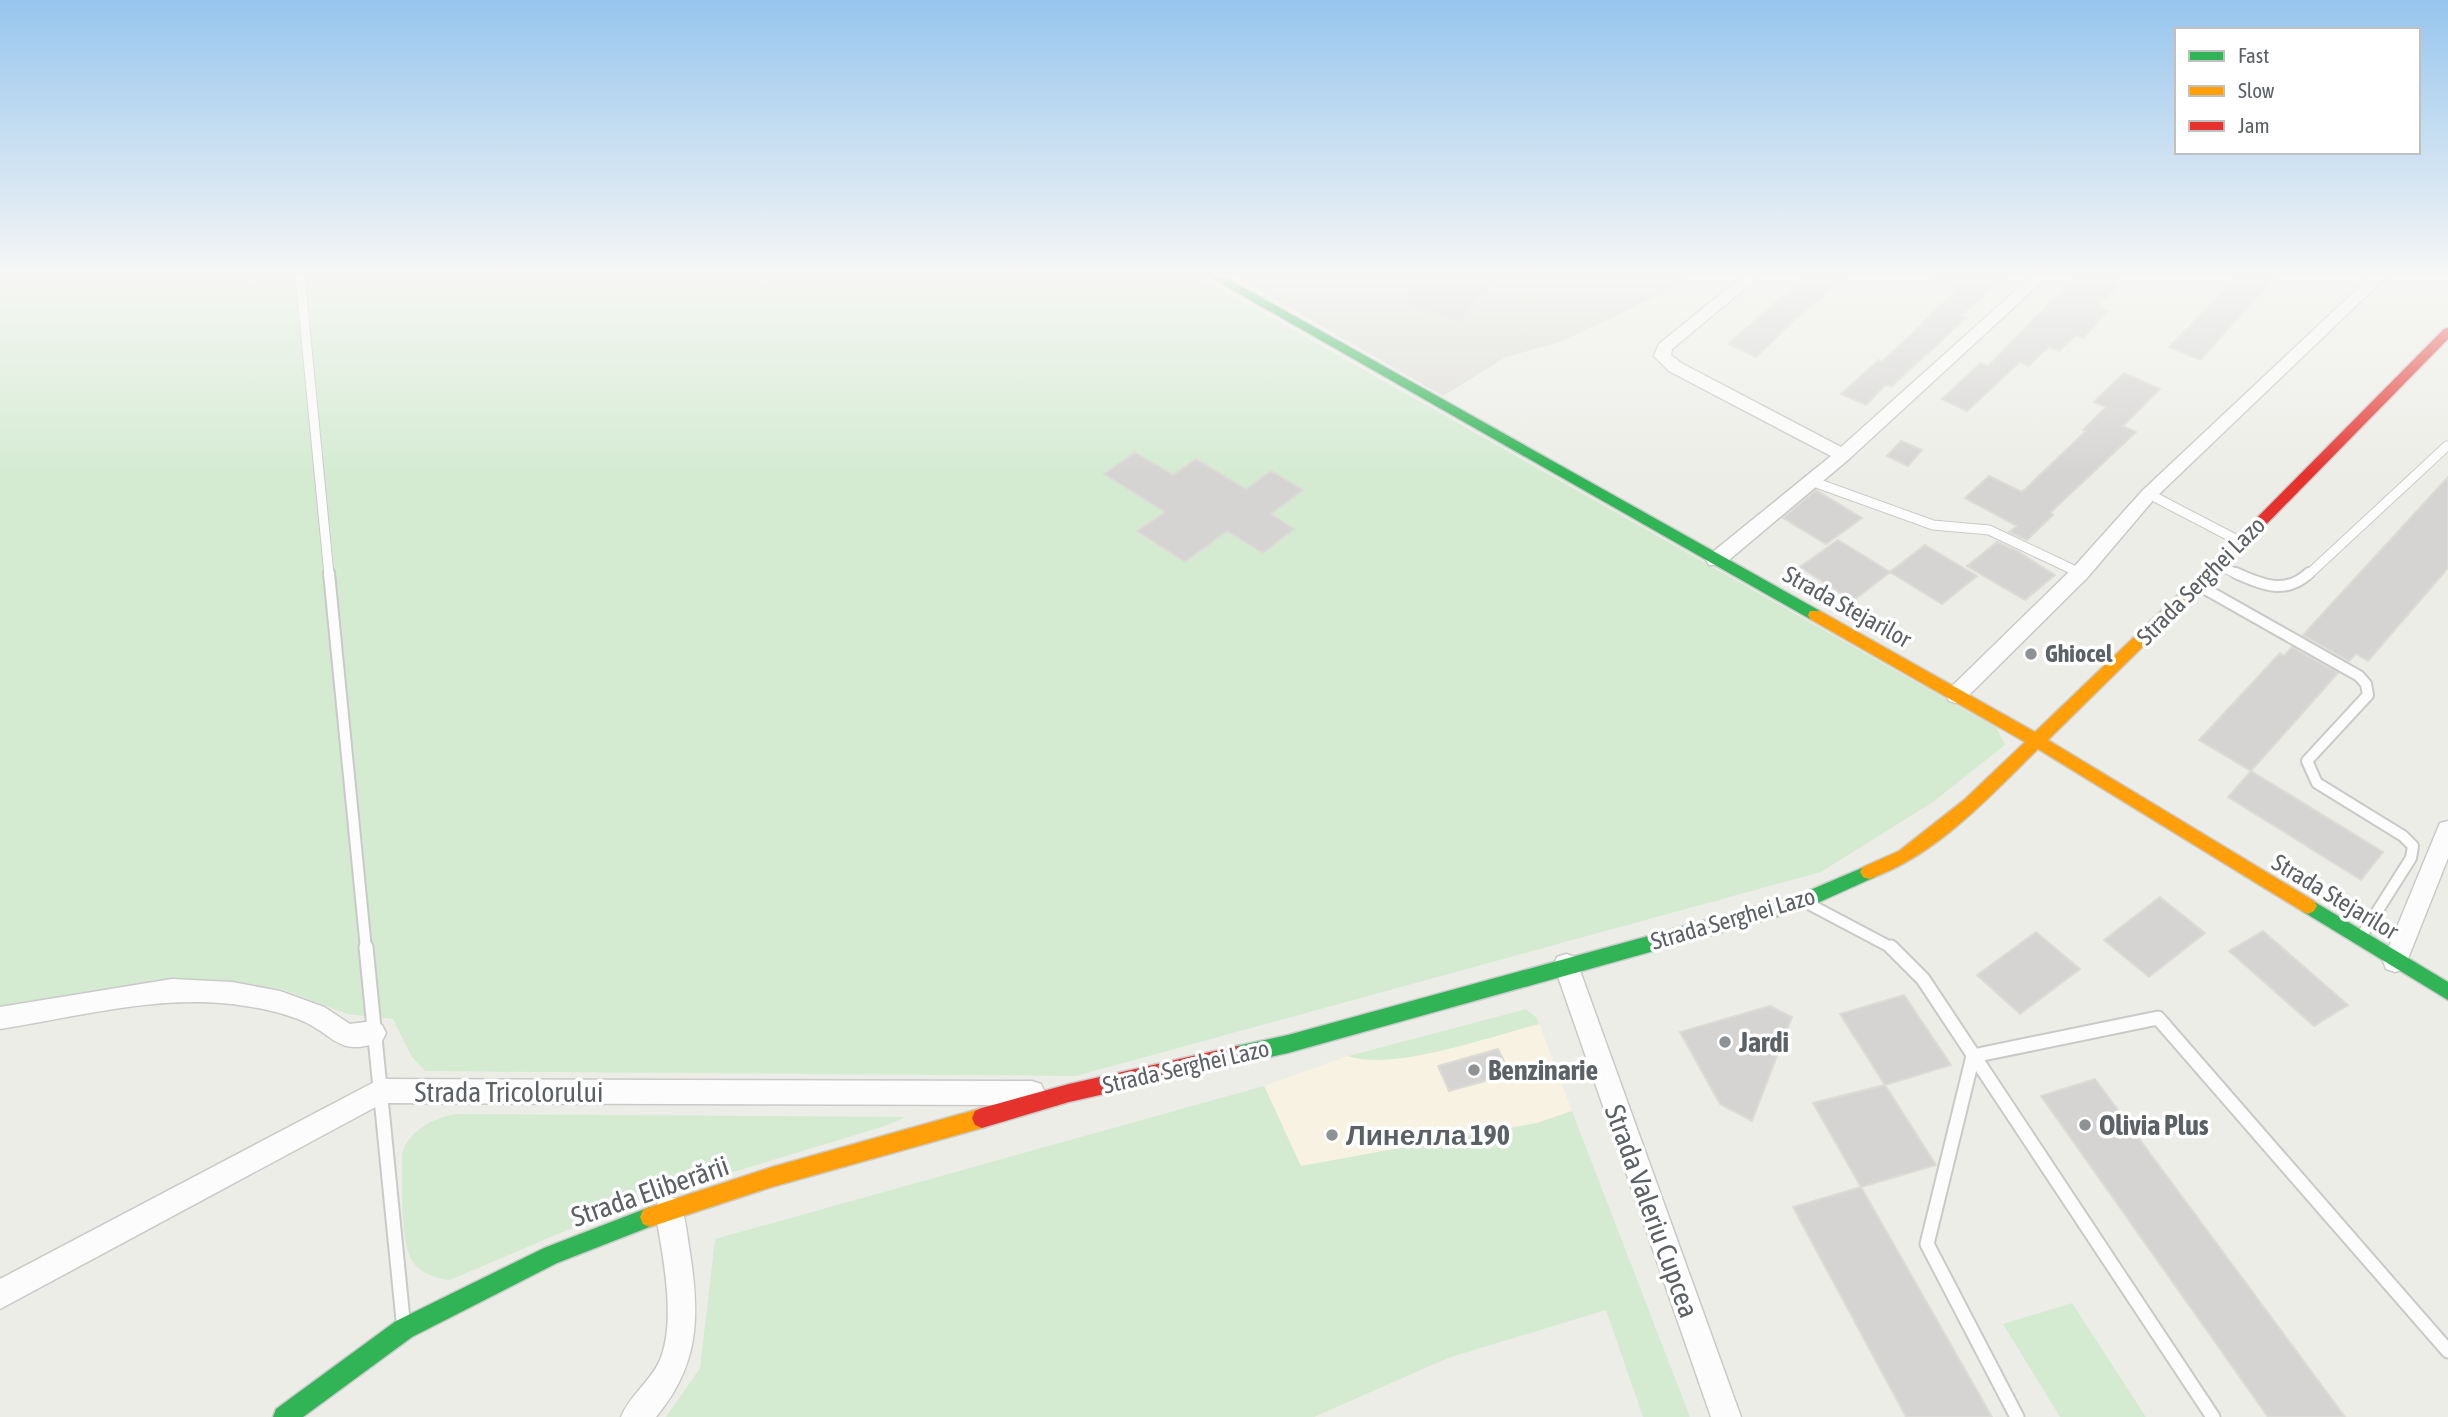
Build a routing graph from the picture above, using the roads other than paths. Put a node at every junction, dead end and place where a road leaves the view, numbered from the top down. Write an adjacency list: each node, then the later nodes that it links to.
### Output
1 (306, 342): 25 (lane)
2 (1331, 342): 12 (street, Strada Stejarilor)
3 (1671, 342): 8 (street)
4 (1968, 342): 8 (street)
5 (2310, 342): 10 (street)
6 (2438, 342): 11 (street, Strada Serghei Lazo)
7 (2447, 446): 13 (lane)
8 (1843, 455): 9 (street)
9 (1811, 481): 12 (street); 14 (lane)
10 (2149, 494): 11 (lane); 14 (street)
11 (2241, 542): 13 (street, Strada Serghei Lazo)
12 (1716, 560): 16 (street, Strada Stejarilor)
13 (2218, 565): 15 (street, Strada Serghei Lazo)
14 (2080, 573): 16 (street)
15 (2197, 585): 17 (street, Strada Serghei Lazo); 20 (lane)
16 (1956, 695): 17 (street, Strada Stejarilor)
17 (2037, 741): 19 (street, Strada Serghei Lazo); 20 (street, Strada Stejarilor)
18 (2448, 830): 21 (street)
19 (1804, 901): 22 (street, Strada Serghei Lazo); 26 (lane)
20 (2360, 939): 21 (street, Strada Stejarilor)
21 (2395, 961): 23 (street, Strada Stejarilor)
22 (1566, 965): 28 (street, Strada Serghei Lazo); 35 (street, Strada Valeriu Cupcea)
23 (2448, 992)
24 (0, 1018): 25 (street)
25 (373, 1033): 27 (lane)
26 (1973, 1056): 32 (lane); 36 (lane); 37 (lane)
27 (380, 1091): 28 (street, Strada Tricolorului); 30 (street, Strada Tricolorului); 31 (lane)
28 (1069, 1093): 29 (street, Strada Eliberării)
29 (669, 1210): 31 (street, Strada Eliberării); 34 (street)
30 (0, 1295)
31 (404, 1329): 33 (street, Strada Eliberării)
32 (2448, 1351)
33 (284, 1417)
34 (636, 1417)
35 (1726, 1417)
36 (2017, 1417)
37 (2213, 1417)

